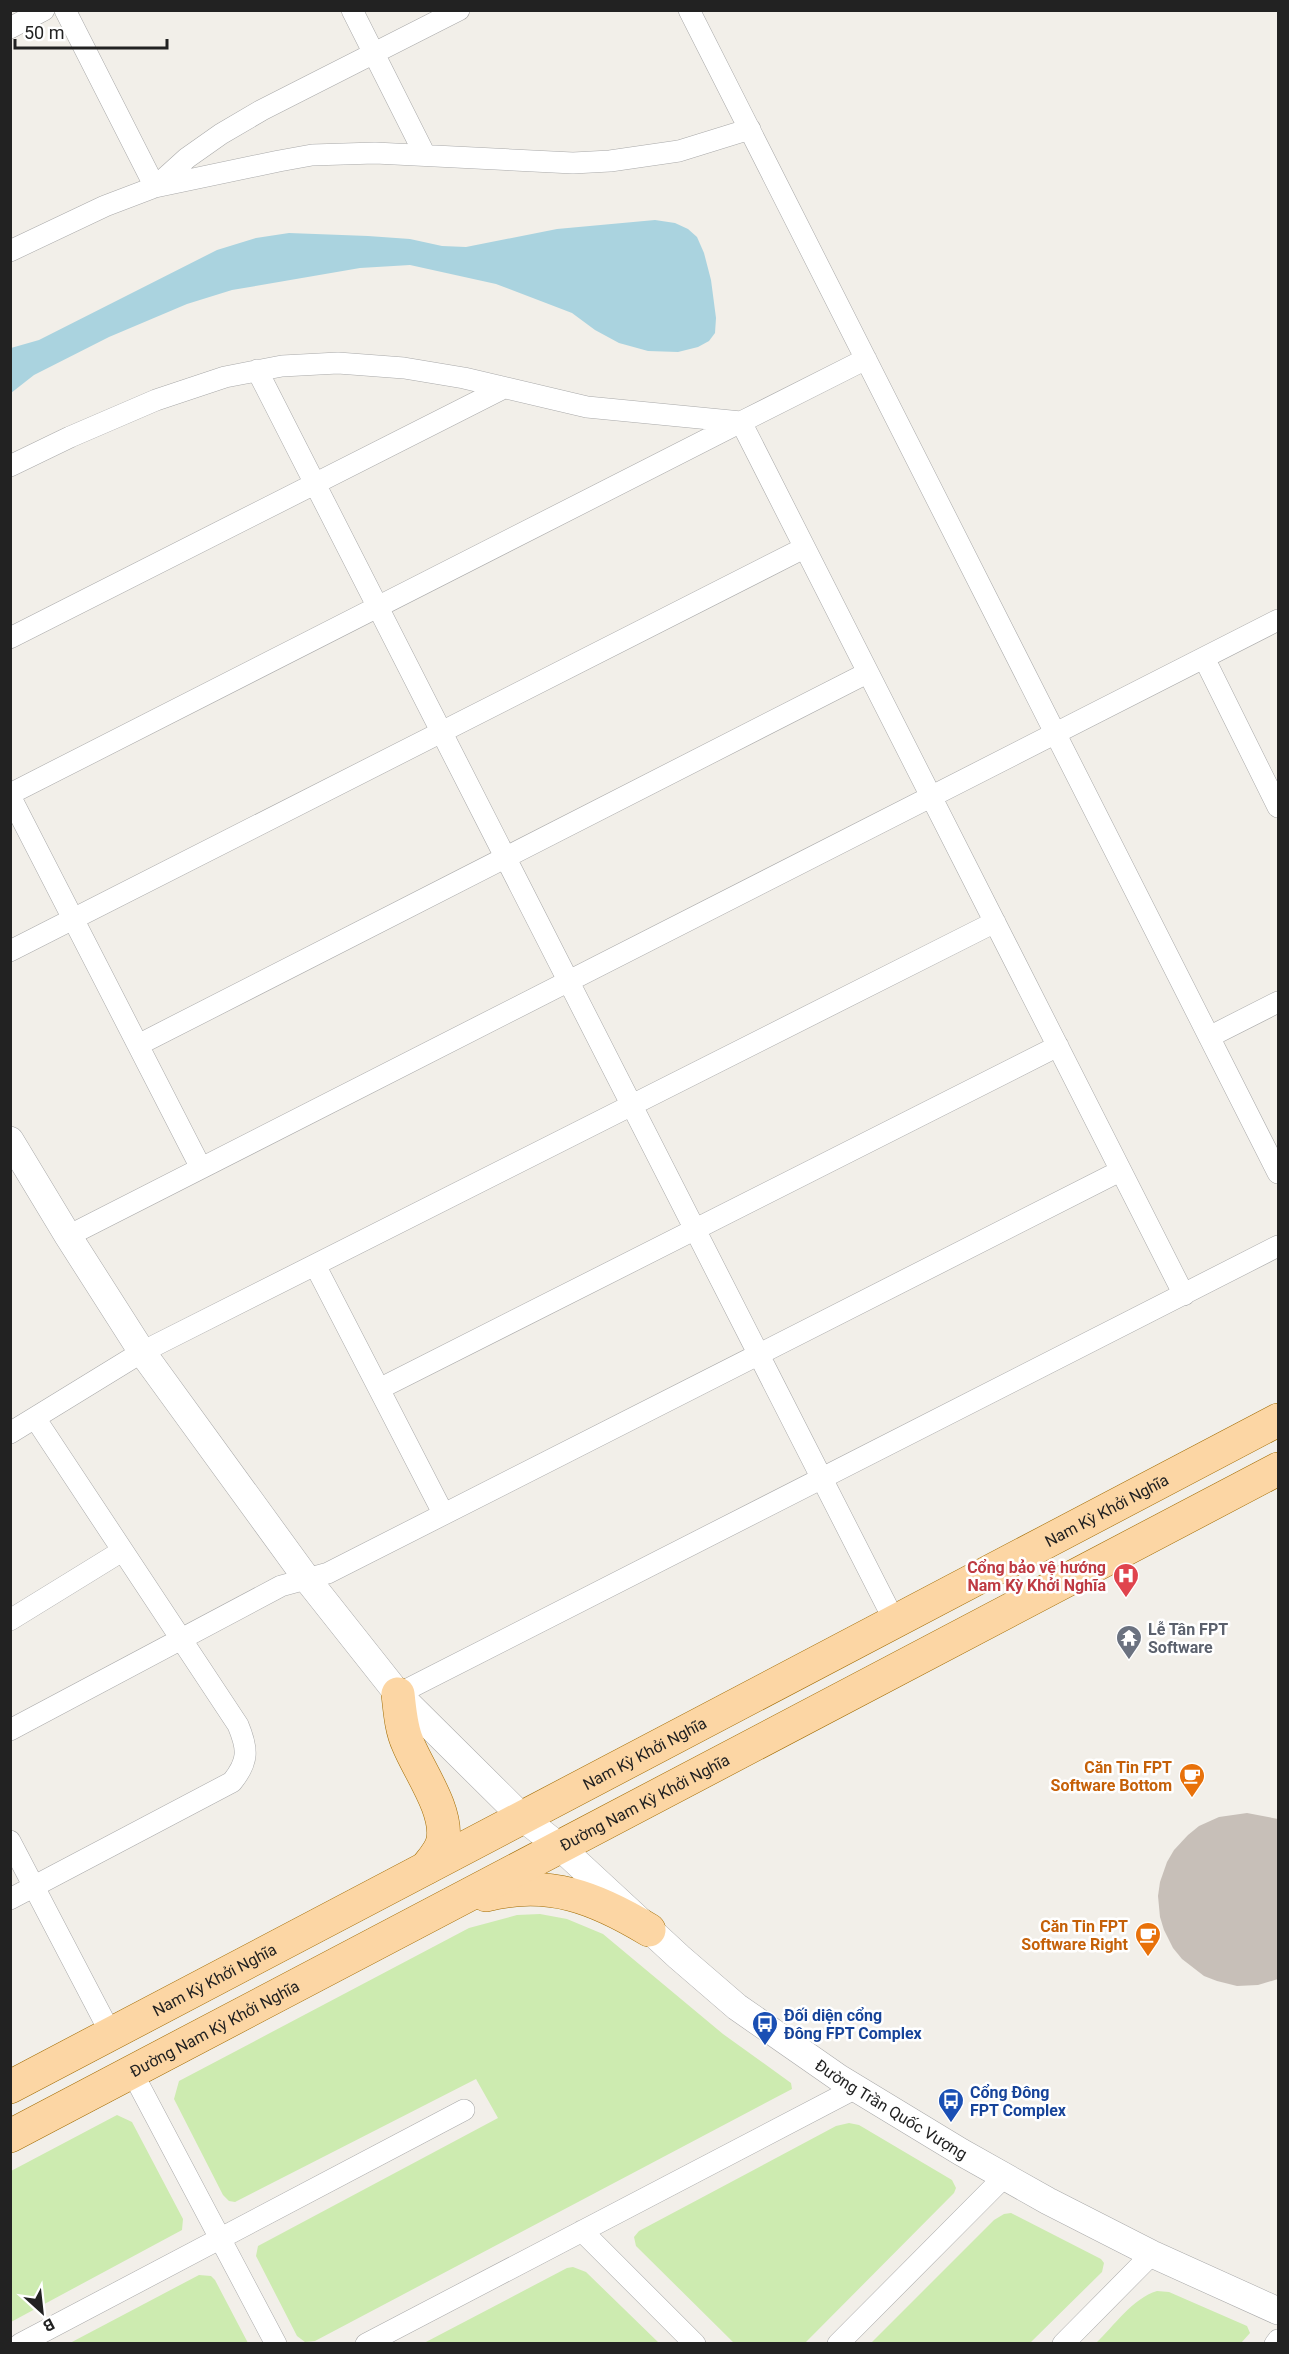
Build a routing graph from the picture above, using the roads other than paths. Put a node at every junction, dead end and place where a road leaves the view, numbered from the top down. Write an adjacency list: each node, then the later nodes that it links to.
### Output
1 (45, 10): 6 (street)
2 (65, 10): 10 (street)
3 (352, 10): 7 (street)
4 (459, 10): 7 (street)
5 (689, 10): 8 (street)
6 (10, 28)
7 (374, 54): 9 (street); 10 (street)
8 (750, 129): 9 (street); 12 (street)
9 (425, 155): 10 (street)
10 (154, 187): 11 (street)
11 (10, 251)
12 (866, 359): 15 (street); 25 (street)
13 (257, 370): 14 (street); 16 (street); 17 (street)
14 (504, 388): 15 (street); 17 (street)
15 (741, 422): 18 (street); 19 (street)
16 (10, 466)
17 (315, 484): 19 (street); 21 (street)
18 (804, 548): 23 (street); 24 (street)
19 (378, 608): 24 (street); 26 (street)
20 (1278, 620): 22 (street)
21 (10, 638)
22 (1204, 658): 25 (street); 28 (street)
23 (867, 673): 27 (street); 29 (street)
24 (441, 733): 29 (street); 30 (street)
25 (1056, 734): 27 (street); 35 (street)
26 (10, 795): 30 (street)
27 (932, 797): 31 (street); 33 (street)
28 (1278, 807)
29 (505, 857): 33 (street); 36 (street)
30 (72, 920): 32 (street); 36 (street)
31 (995, 922): 37 (street); 38 (street)
32 (10, 951)
33 (569, 982): 38 (street); 40 (street)
34 (1278, 1002): 35 (street)
35 (1209, 1037): 42 (street)
36 (138, 1045): 40 (street)
37 (1058, 1046): 41 (street); 43 (street)
38 (632, 1107): 43 (street); 46 (street)
39 (10, 1140): 44 (street, Đường Trần Quốc Vượng)
40 (201, 1168): 44 (street)
41 (1120, 1170): 47 (street); 49 (street)
42 (1278, 1173)
43 (695, 1230): 49 (street); 50 (street)
44 (68, 1236): 48 (street, Đường Trần Quốc Vượng)
45 (1278, 1246): 47 (street)
46 (315, 1265): 48 (street); 50 (street)
47 (1184, 1294): 55 (street)
48 (142, 1352): 51 (street); 58 (street, Đường Trần Quốc Vượng)
49 (759, 1355): 55 (street); 56 (street)
50 (380, 1389): 56 (street)
51 (34, 1418): 53 (street); 57 (street)
52 (1278, 1420): 60 (main road, Nam Kỳ Khởi Nghĩa)
53 (10, 1433)
54 (1278, 1469): 66 (main road, Đường Nam Kỳ Khởi Nghĩa)
55 (821, 1479): 60 (street); 62 (street)
56 (443, 1513): 58 (street)
57 (122, 1551): 59 (street); 61 (street)
58 (307, 1579): 61 (street); 62 (street, Đường Trần Quốc Vượng)
59 (10, 1620)
60 (895, 1622): 64 (main road, Nam Kỳ Khởi Nghĩa)
61 (181, 1639): 63 (street); 68 (street)
62 (398, 1694): 64 (street, Đường Trần Quốc Vượng); 67 (main road)
63 (10, 1730)
64 (523, 1818): 66 (street, Đường Trần Quốc Vượng); 67 (main road, Nam Kỳ Khởi Nghĩa)
65 (10, 1841): 68 (street)
66 (560, 1847): 70 (main road, Đường Nam Kỳ Khởi Nghĩa); 71 (street, Đường Trần Quốc Vượng)
67 (426, 1868): 72 (main road, Nam Kỳ Khởi Nghĩa)
68 (34, 1887): 69 (street); 72 (street)
69 (10, 1899)
70 (453, 1904): 71 (main road); 73 (main road, Đường Nam Kỳ Khởi Nghĩa)
71 (649, 1930): 75 (street, Đường Trần Quốc Vượng)
72 (111, 2034): 74 (main road, Nam Kỳ Khởi Nghĩa)
73 (132, 2072): 77 (main road, Đường Nam Kỳ Khởi Nghĩa); 80 (street)
74 (10, 2087)
75 (856, 2088): 78 (street, Đường Trần Quốc Vượng); 79 (street)
76 (464, 2110): 80 (street)
77 (10, 2136)
78 (1004, 2177): 81 (street, Đường Trần Quốc Vượng); 88 (street)
79 (582, 2231): 86 (street); 87 (street)
80 (221, 2238): 84 (street); 85 (street)
81 (1152, 2254): 82 (street, Đường Trần Quốc Vượng); 89 (street)
82 (1278, 2311)
83 (1278, 2340): 90 (street)
84 (20, 2343)
85 (276, 2343)
86 (366, 2343)
87 (695, 2343)
88 (838, 2343)
89 (1063, 2343)
90 (1275, 2343)

